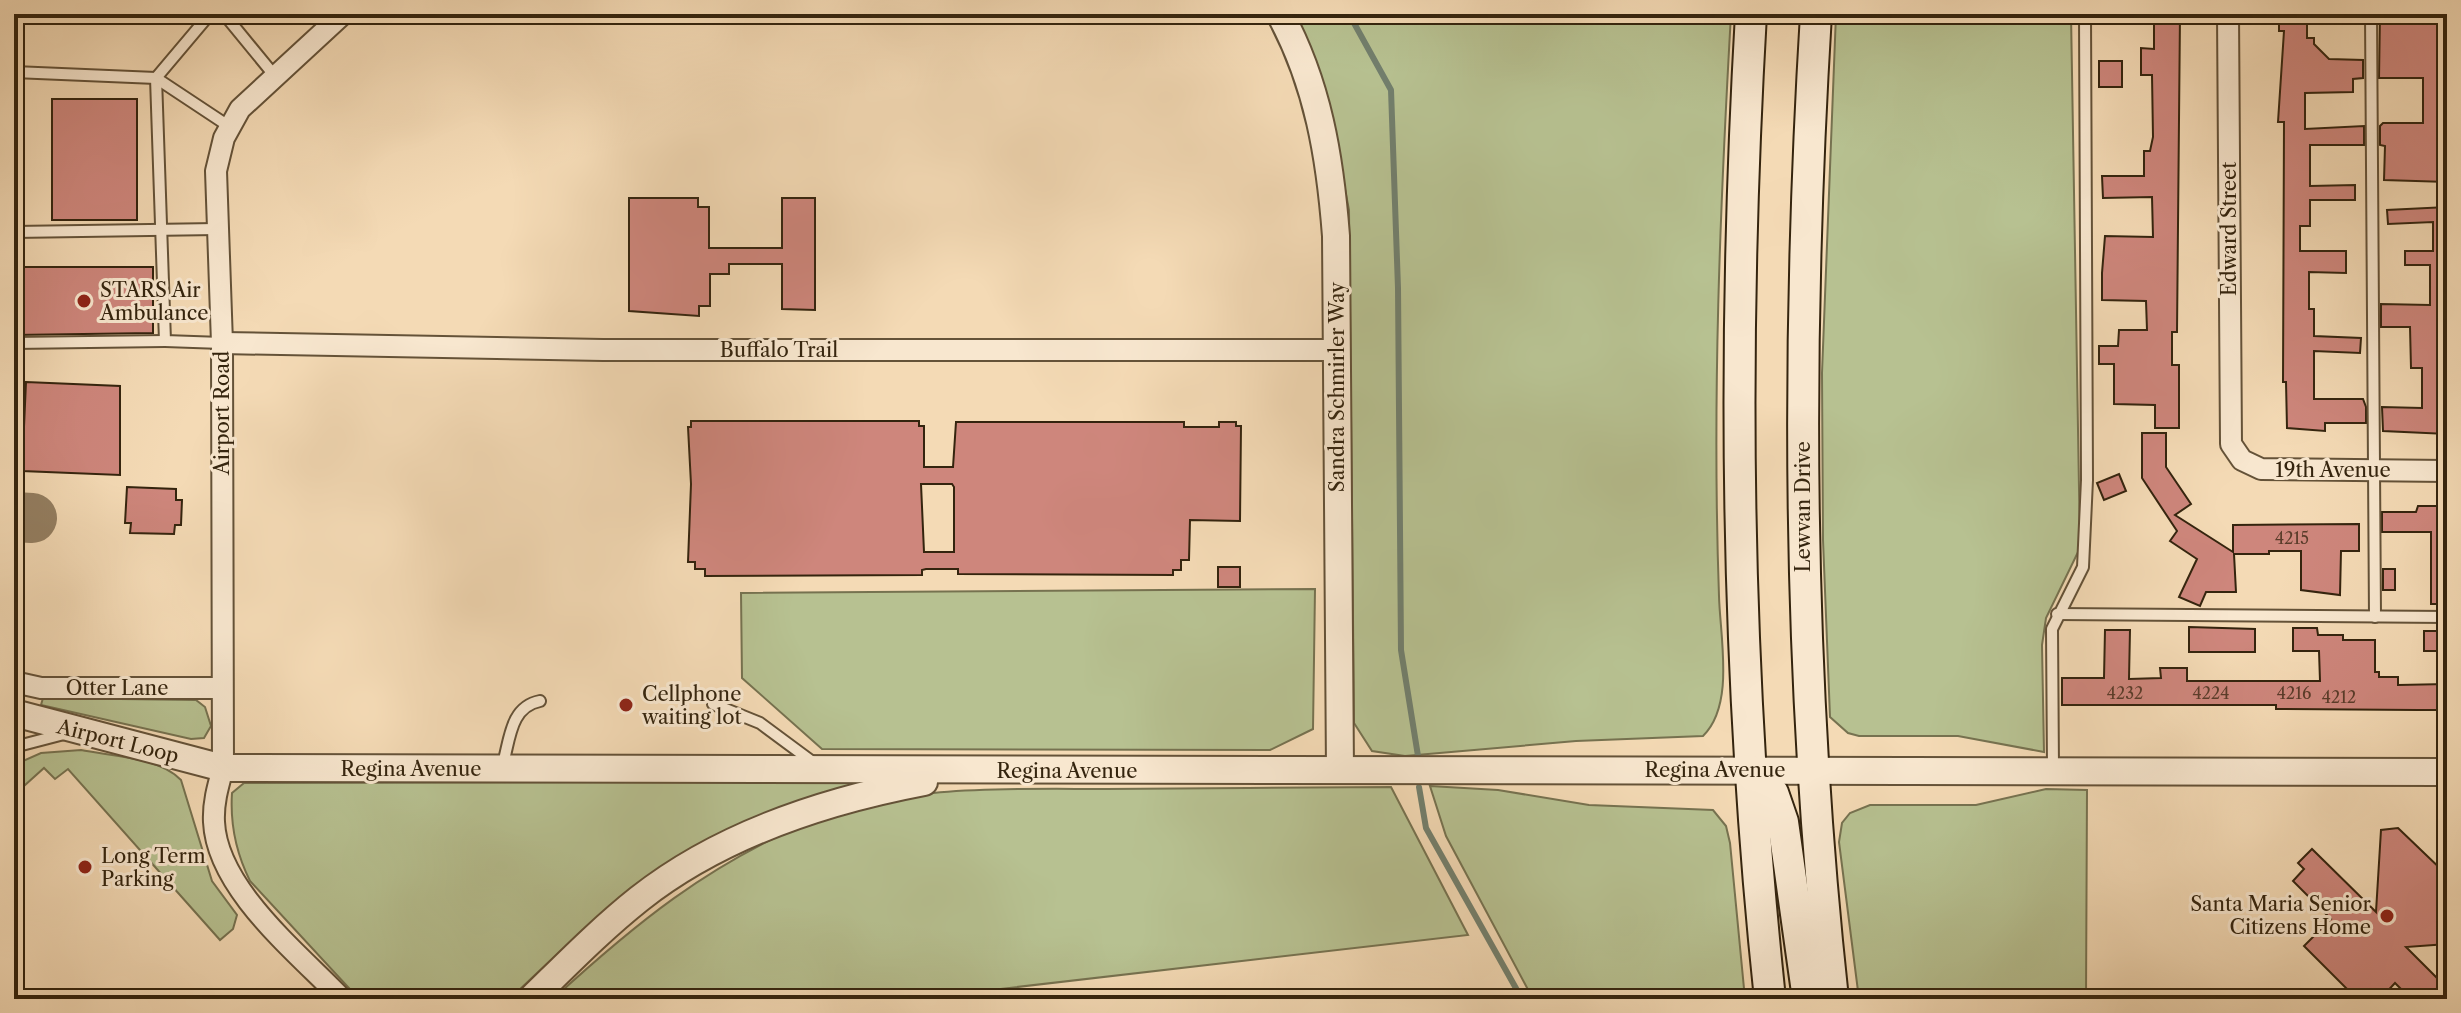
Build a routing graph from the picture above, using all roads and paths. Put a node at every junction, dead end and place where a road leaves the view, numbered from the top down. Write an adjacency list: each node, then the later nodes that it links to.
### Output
1 (210, 14): 12 (lane)
2 (224, 14): 11 (lane)
3 (343, 14): 11 (street, Airport Road)
4 (1280, 14): 20 (street, Sandra Schmirler Way)
5 (1751, 14): 38 (main road)
6 (1816, 14): 39 (main road, Lewvan Drive)
7 (2085, 14): 24 (lane)
8 (2228, 14): 21 (street, Edward Street)
9 (2371, 14): 22 (lane)
10 (14, 72): 12 (lane)
11 (274, 75): 13 (street, Airport Road)
12 (156, 78): 13 (lane); 15 (lane)
13 (230, 127): 14 (street, Airport Road)
14 (217, 229): 15 (lane); 19 (street, Airport Road)
15 (164, 230): 16 (lane); 17 (lane)
16 (14, 232)
17 (165, 341): 18 (lane); 19 (lane)
18 (14, 343)
19 (222, 343): 20 (street, Buffalo Trail); 28 (street, Airport Road)
20 (1336, 350): 37 (street, Sandra Schmirler Way)
21 (2231, 444): 22 (street, 19th Avenue)
22 (2376, 470): 23 (street, 19th Avenue); 25 (lane)
23 (2447, 471)
24 (2057, 614): 25 (lane); 40 (lane)
25 (2375, 617): 26 (lane)
26 (2447, 617)
27 (14, 682): 28 (street, Otter Lane)
28 (221, 688): 34 (street, Airport Road)
29 (540, 701): 35 (lane)
30 (713, 704): 36 (lane)
31 (14, 713): 32 (street, Airport Loop)
32 (78, 732): 33 (lane); 34 (street, Airport Loop)
33 (14, 747)
34 (223, 768): 35 (street, Regina Avenue); 43 (street, Airport Road)
35 (501, 769): 36 (street, Regina Avenue)
36 (822, 769): 41 (street, Regina Avenue)
37 (1340, 770): 38 (street, Regina Avenue); 41 (street, Regina Avenue)
38 (1748, 770): 39 (street, Regina Avenue); 45 (main road); 46 (main road)
39 (1812, 770): 40 (street, Regina Avenue); 47 (main road, Lewvan Drive)
40 (2053, 770): 42 (street, Regina Avenue)
41 (983, 771): 44 (street, Regina Avenue)
42 (2447, 772)
43 (342, 999)
44 (531, 999)
45 (1770, 999)
46 (1808, 999)
47 (1833, 999)

